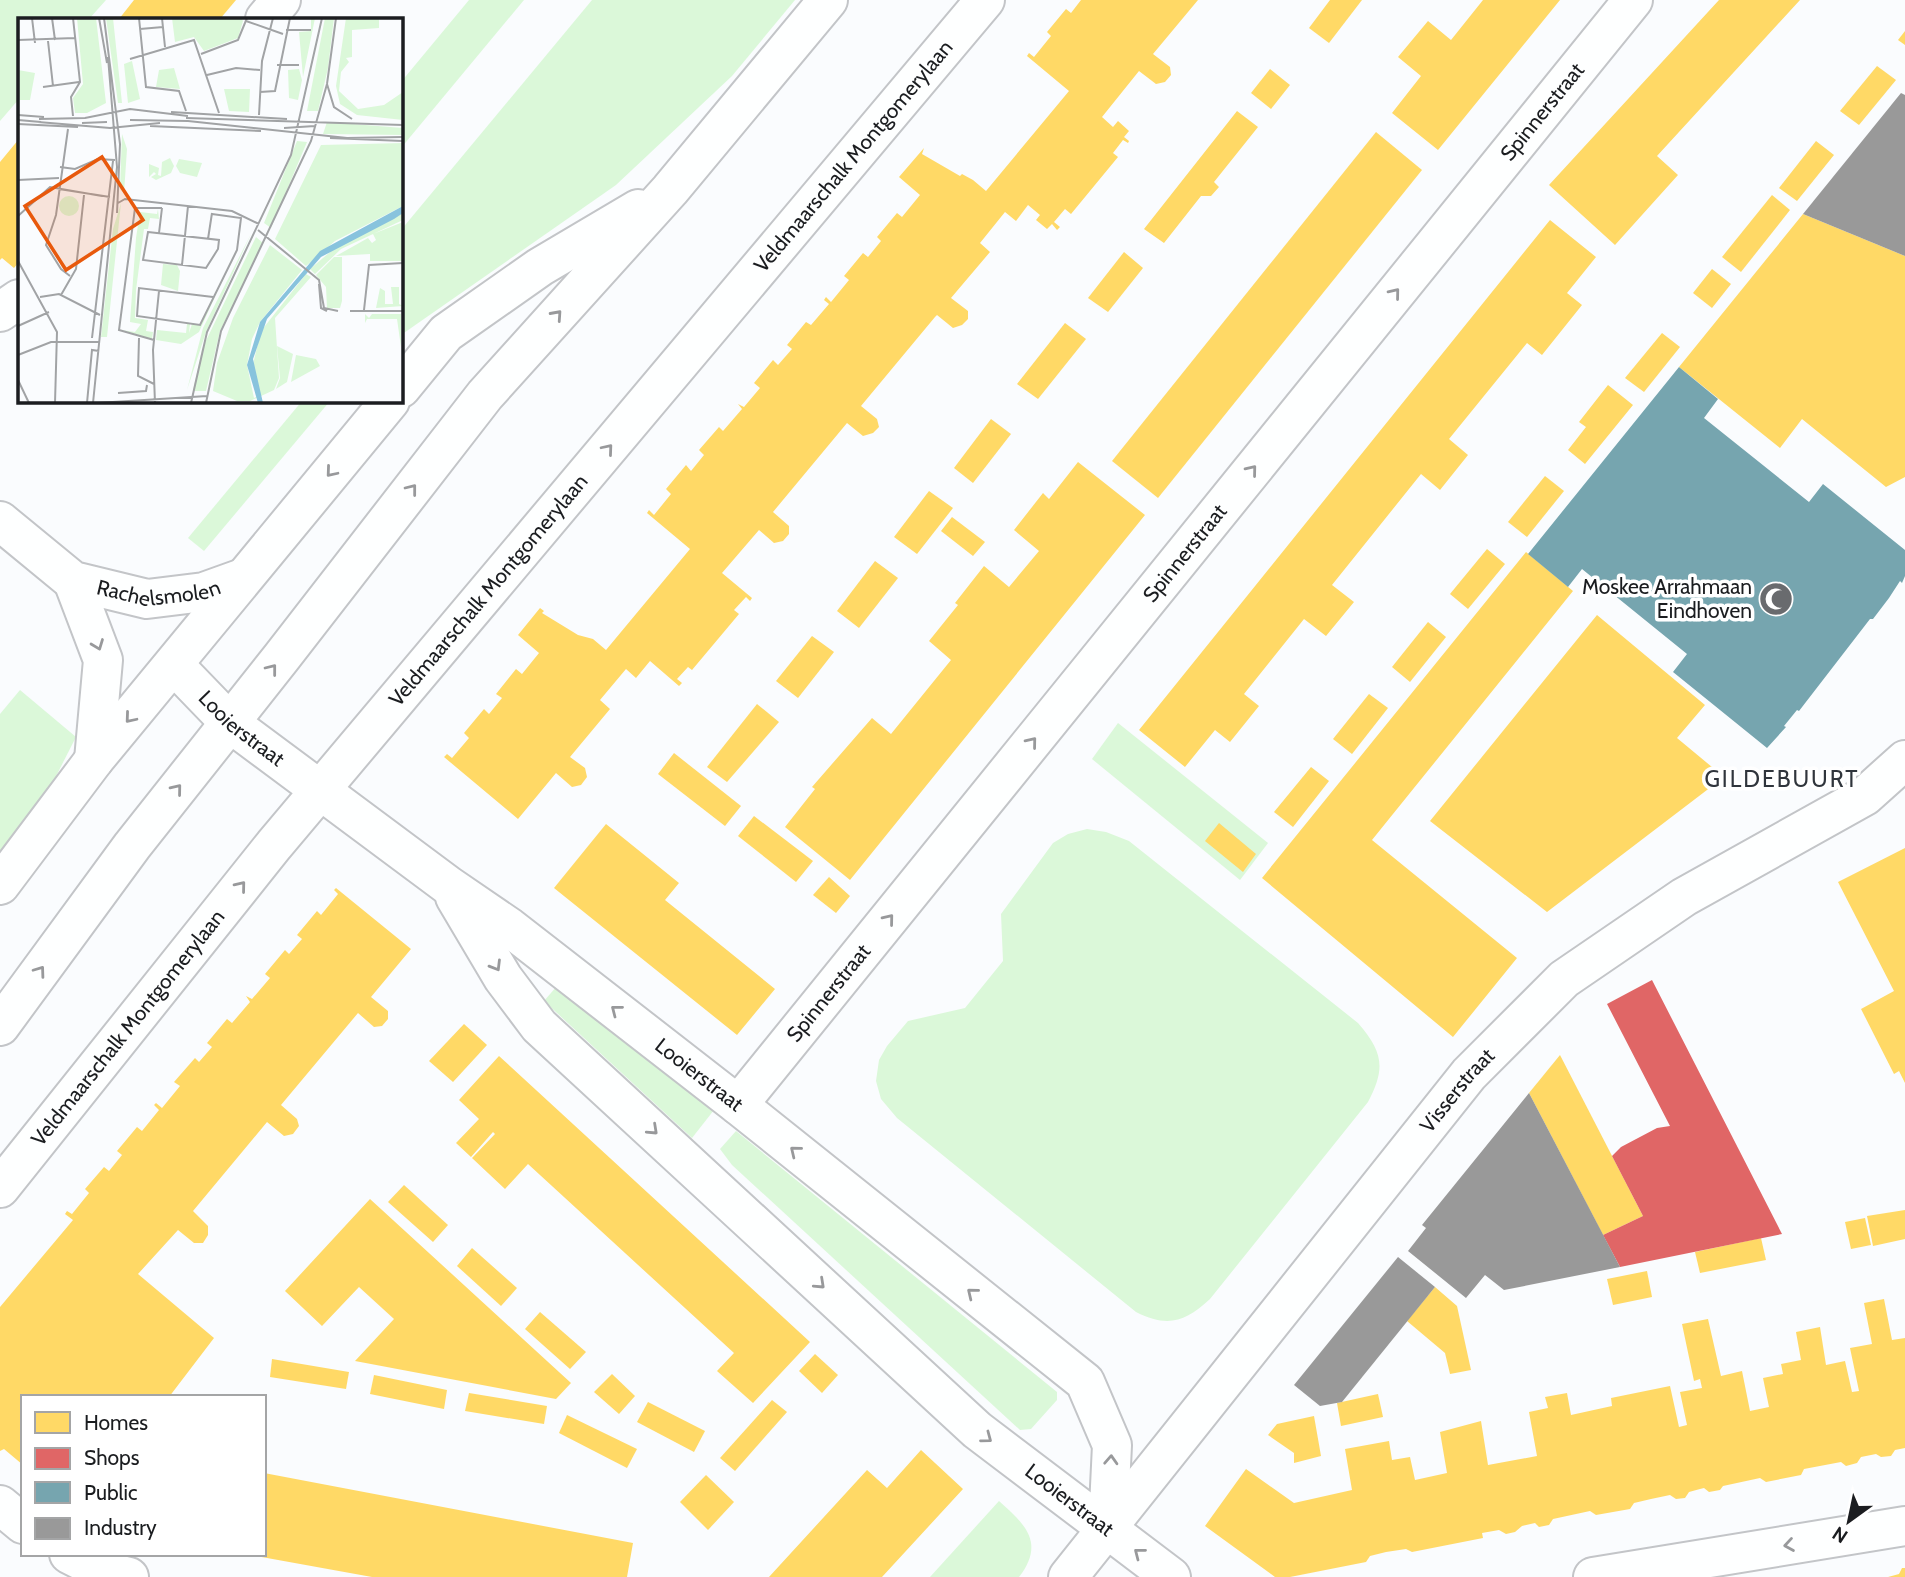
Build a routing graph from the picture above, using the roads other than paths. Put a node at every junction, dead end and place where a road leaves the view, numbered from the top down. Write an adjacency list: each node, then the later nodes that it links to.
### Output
1 (281, 0): 5 (street)
2 (828, 0): 6 (street)
3 (985, 0): 18 (street, Veldmaarschalk Montgomerylaan, one-way to 3)
4 (1633, 0): 22 (street, Spinnerstraat, one-way to 4)
5 (266, 18)
6 (670, 190): 9 (street); 15 (street, one-way to 6)
7 (18, 300): 8 (street)
8 (0, 312)
9 (402, 387)
10 (389, 402): 12 (street, one-way to 12)
11 (0, 521): 13 (street, Rachelsmolen)
12 (243, 578): 13 (street, Rachelsmolen); 14 (street)
13 (74, 581): 16 (street, Rachelsmolen, one-way to 16)
14 (174, 665): 15 (street, Looierstraat); 16 (street, one-way to 16)
15 (230, 723): 18 (street, Looierstraat); 21 (street, one-way to 15)
16 (94, 760): 19 (street)
17 (1905, 760): 27 (street, Visserstraat)
18 (321, 789): 20 (street, Looierstraat); 23 (street, Veldmaarschalk Montgomerylaan, one-way to 18)
19 (0, 885)
20 (449, 886): 22 (street, Looierstraat, one-way to 20); 27 (street, Looierstraat, one-way to 27)
21 (0, 1026)
22 (738, 1105): 27 (street, Looierstraat, one-way to 22)
23 (0, 1188)
24 (0, 1505): 25 (street)
25 (21, 1522)
26 (1905, 1526): 32 (street, one-way to 32)
27 (1108, 1528): 30 (street, Visserstraat); 31 (street, one-way to 27)
28 (73, 1556): 29 (street)
29 (129, 1577)
30 (1068, 1577)
31 (1171, 1577)
32 (1593, 1577)

